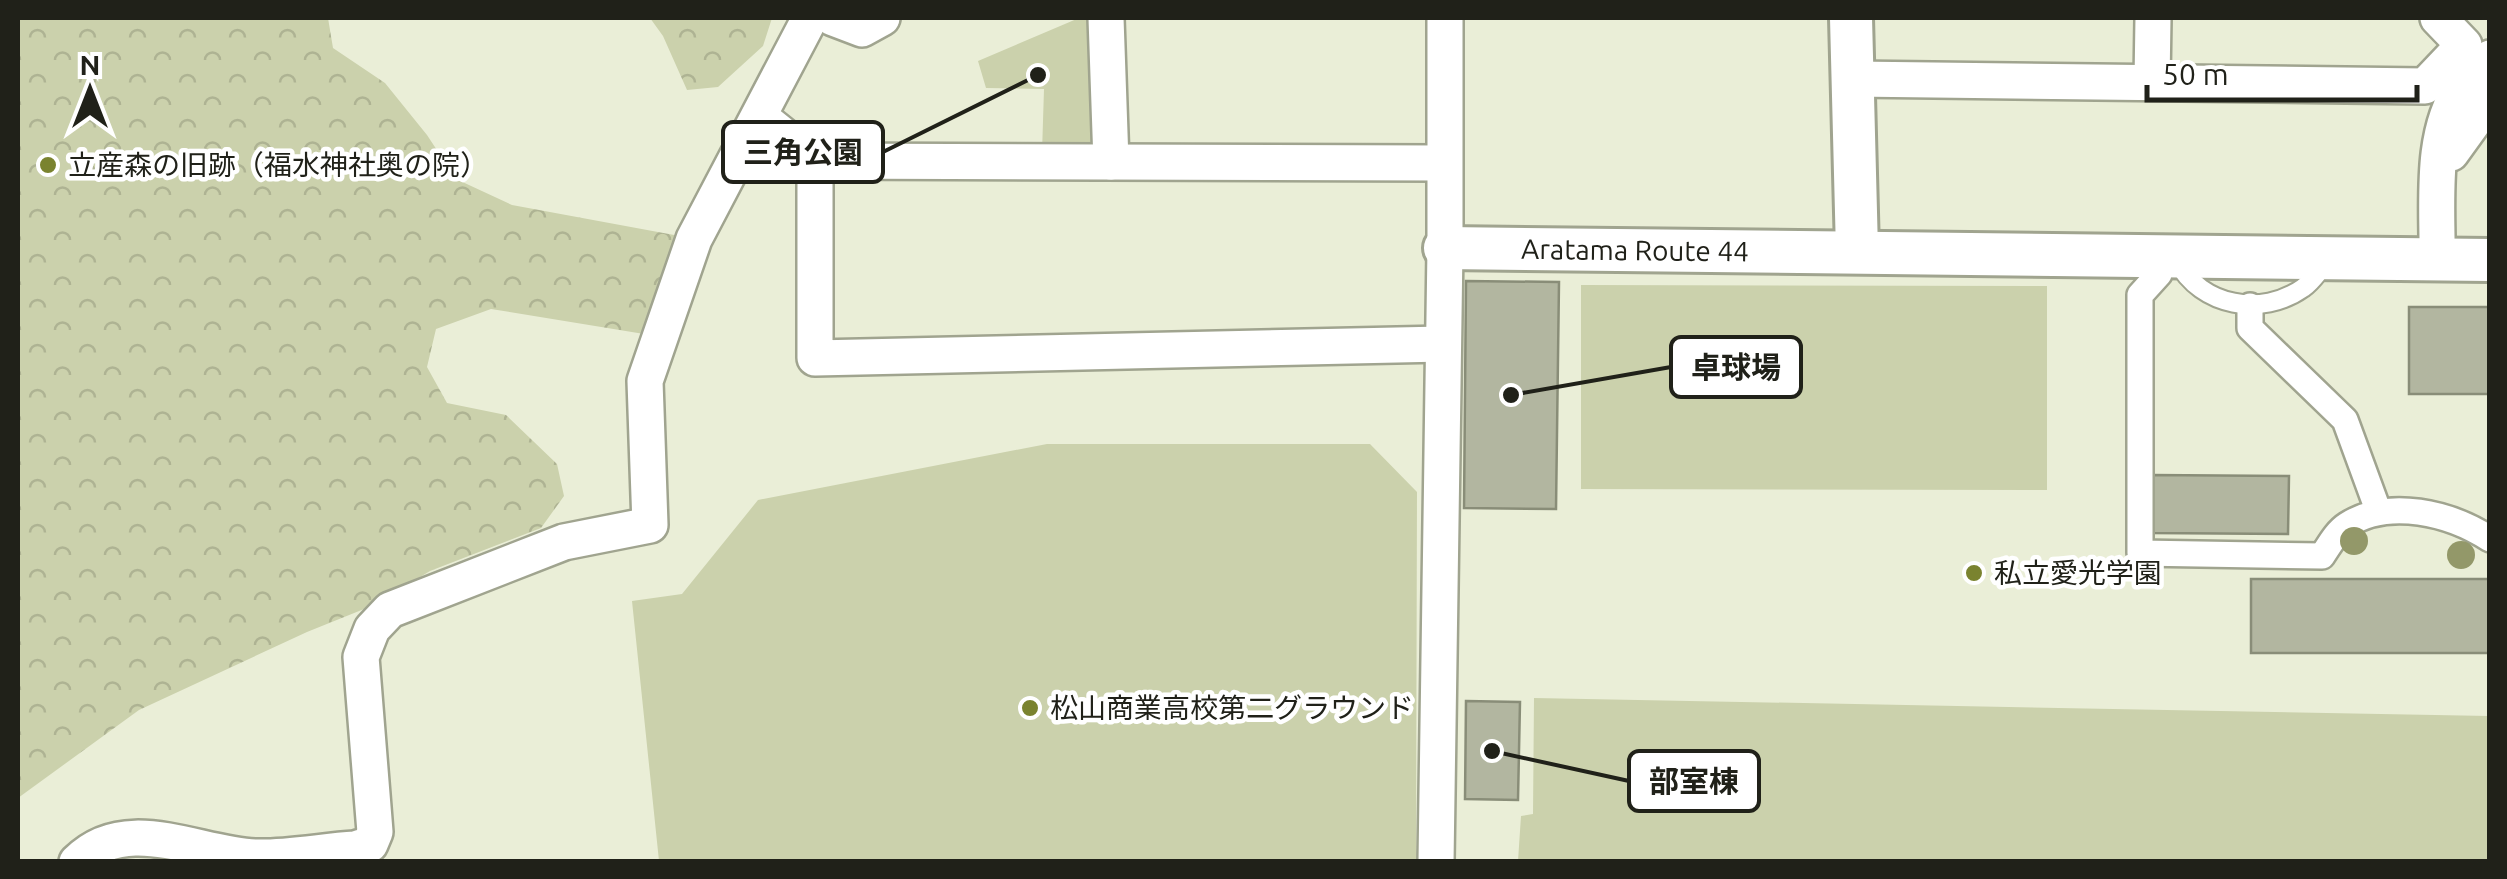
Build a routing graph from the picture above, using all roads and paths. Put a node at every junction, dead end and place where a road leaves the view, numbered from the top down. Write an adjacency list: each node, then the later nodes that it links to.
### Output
1 (810, 18): 13 (street)
2 (834, 18): 3 (street)
3 (882, 18)
4 (1106, 18): 15 (street)
5 (1444, 18): 16 (street)
6 (1851, 18): 10 (street)
7 (2153, 18): 11 (street)
8 (2438, 18): 11 (street)
9 (2490, 58): 17 (street)
10 (1853, 79): 11 (street); 19 (street)
11 (2152, 82)
12 (2490, 99): 17 (street)
13 (760, 117): 14 (street); 28 (street)
14 (816, 161): 15 (street); 25 (street)
15 (1110, 162): 16 (street)
16 (1442, 163): 18 (street)
17 (2438, 170): 22 (street)
18 (1445, 248): 19 (street, Aratama Route 44); 25 (street)
19 (1857, 251): 20 (street, Aratama Route 44)
20 (2167, 255): 21 (street, Aratama Route 44); 24 (lane); 26 (street)
21 (2327, 258): 22 (street, Aratama Route 44); 24 (lane)
22 (2437, 259): 23 (street, Aratama Route 44)
23 (2490, 260)
24 (2250, 306): 26 (street)
25 (1443, 344): 29 (street)
26 (2378, 510): 27 (street)
27 (2490, 539)
28 (77, 862)
29 (1436, 862)

